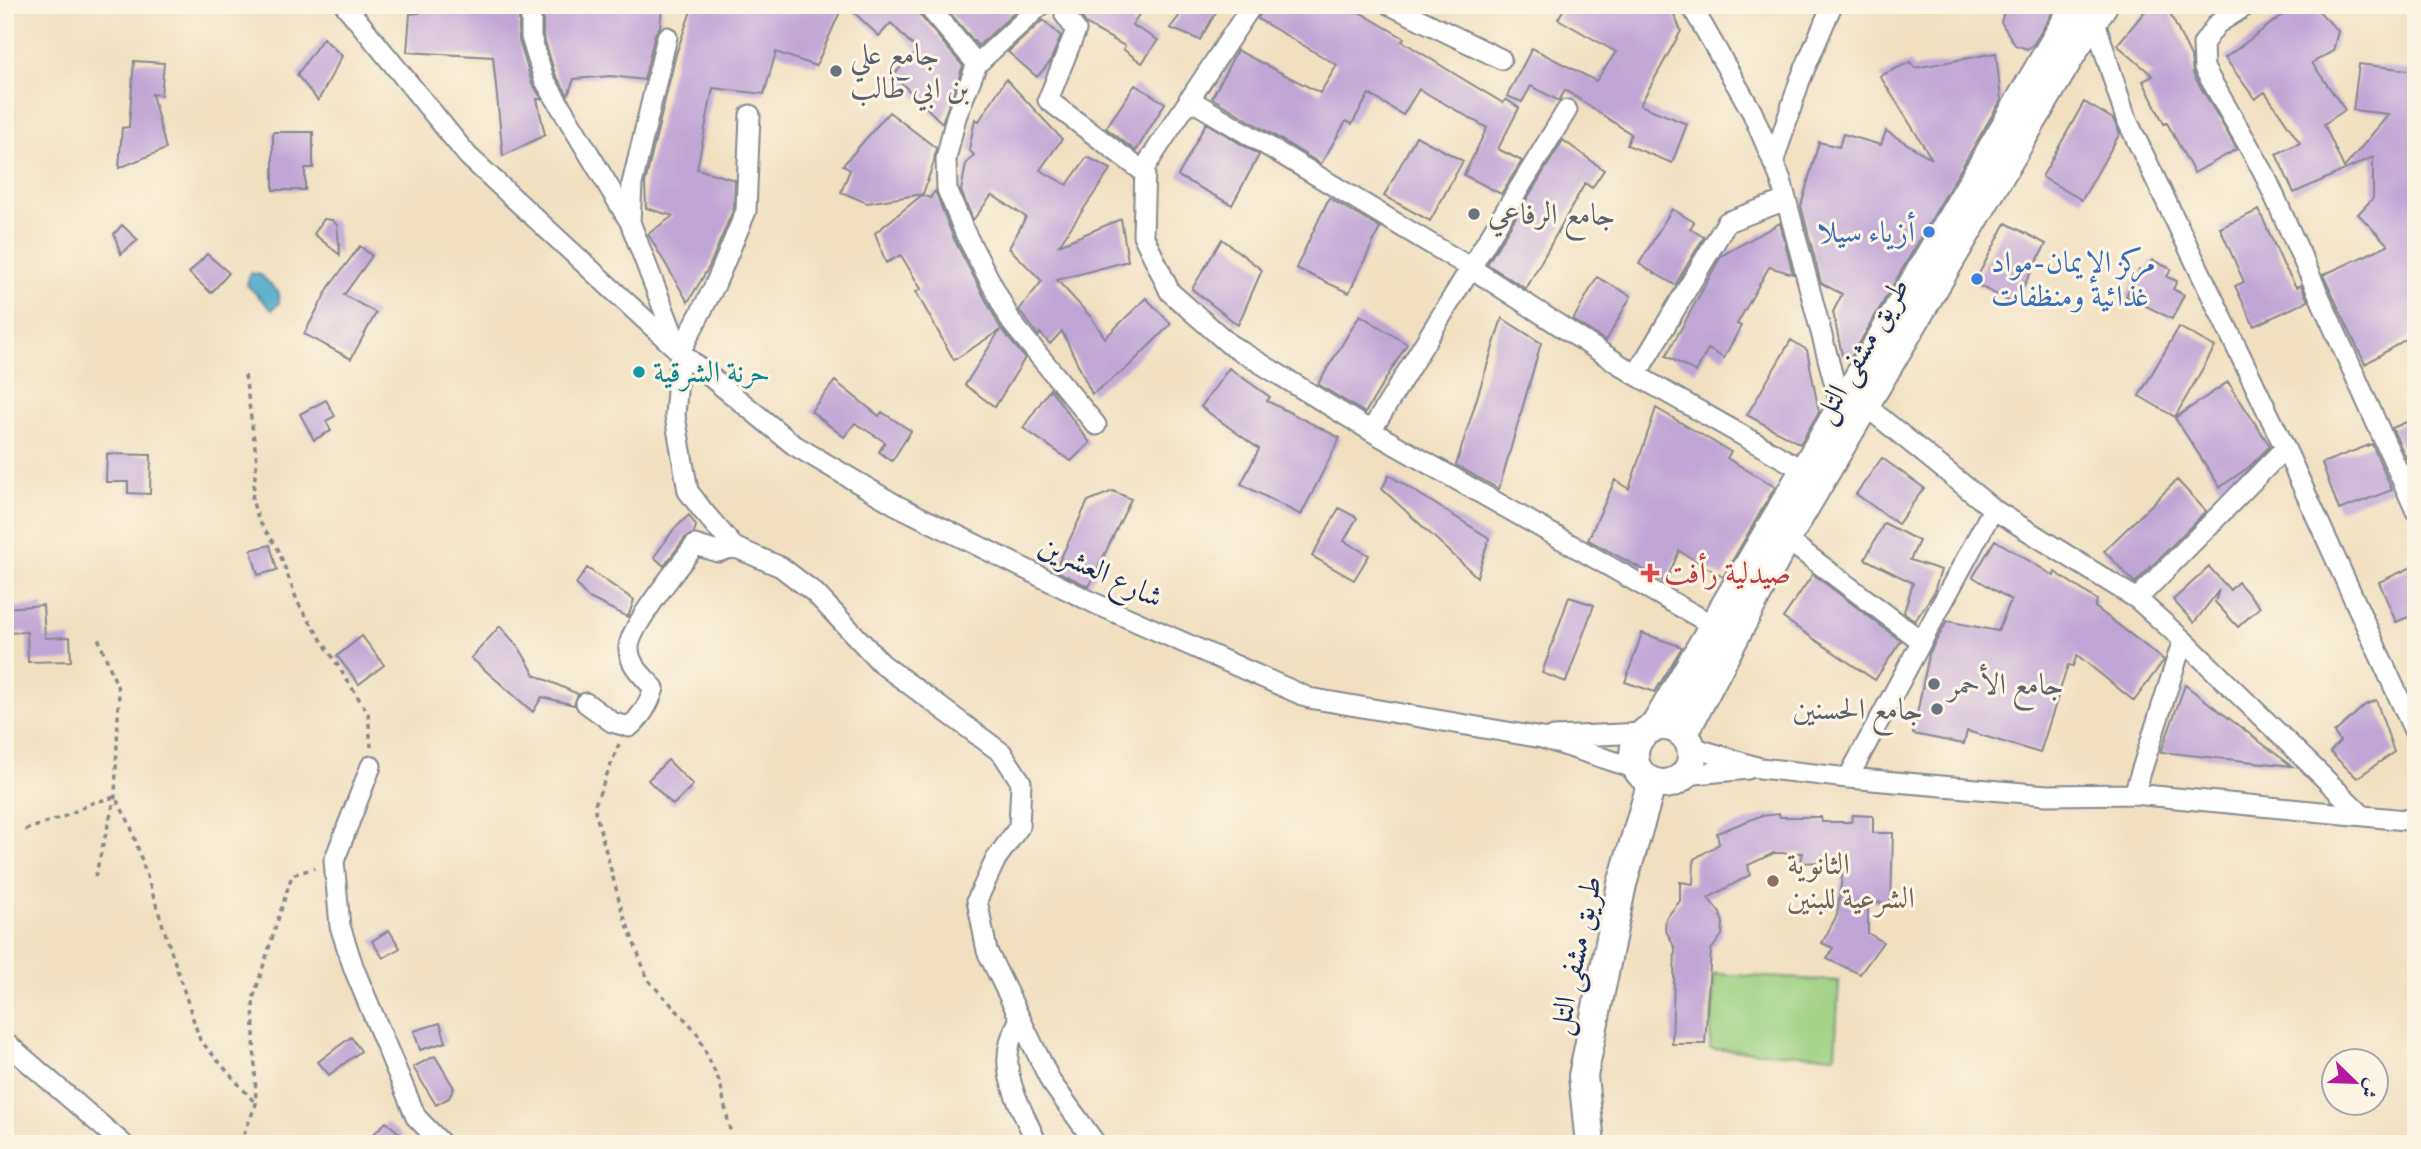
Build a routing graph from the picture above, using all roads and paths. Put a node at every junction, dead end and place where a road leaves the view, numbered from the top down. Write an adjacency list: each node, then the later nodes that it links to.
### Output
1 (345, 5): 23 (street, شارع العشرين)
2 (531, 5): 21 (street)
3 (927, 5): 14 (street)
4 (1041, 5): 14 (street)
5 (1066, 5): 19 (street)
6 (1252, 5): 15 (street)
7 (1390, 5): 13 (street)
8 (1691, 5): 18 (street)
9 (1832, 5): 18 (street)
10 (2247, 5): 32 (street)
11 (2091, 9): 26 (street, طريق مشفى التل); 29 (street)
12 (667, 37): 21 (street)
13 (1501, 59)
14 (977, 64): 27 (street)
15 (1189, 99): 19 (street); 22 (street)
16 (1567, 110): 22 (street)
17 (750, 115): 23 (street)
18 (1773, 163): 20 (street)
19 (1144, 173): 28 (street)
20 (1786, 200): 25 (street); 26 (street)
21 (630, 222): 23 (street)
22 (1471, 268): 25 (street); 28 (street)
23 (680, 352): 34 (street); 44 (street, شارع العشرين)
24 (246, 375): 46 (path)
25 (1636, 375): 30 (street)
26 (1854, 407): 30 (street, طريق مشفى التل); 31 (street); 33 (street, طريق مشفى التل)
27 (1096, 425)
28 (1371, 431): 36 (street)
29 (2285, 449): 35 (street); 43 (street)
30 (1805, 471): 36 (street, طريق مشفى التل)
31 (1993, 509): 35 (street); 38 (street)
32 (2416, 511)
33 (1786, 539): 38 (street); 45 (street, طريق مشفى التل)
34 (734, 547): 41 (street); 58 (street)
35 (2137, 599): 39 (street)
36 (1716, 627): 42 (street, طريق مشفى التل)
37 (97, 635): 52 (path)
38 (1920, 640): 50 (street)
39 (2183, 640): 51 (street); 53 (street)
40 (586, 703): 41 (street)
41 (629, 727): 64 (path)
42 (1649, 730): 44 (street); 45 (street); 48 (street)
43 (2416, 735)
44 (1542, 738): 48 (street)
45 (1688, 740): 47 (street); 49 (street)
46 (371, 766): 56 (street)
47 (1760, 768): 49 (street); 50 (street)
48 (1644, 775): 49 (street); 67 (street, طريق مشفى التل)
49 (1685, 775)
50 (1848, 778): 51 (street)
51 (2134, 794): 53 (street)
52 (115, 797): 55 (path); 57 (path); 60 (path)
53 (2363, 816): 54 (street)
54 (2416, 821)
55 (25, 830)
56 (334, 861): 60 (path); 63 (street)
57 (95, 877)
58 (1020, 1020): 65 (street); 66 (street)
59 (5, 1042): 61 (street)
60 (256, 1104): 62 (path)
61 (123, 1144)
62 (240, 1144)
63 (442, 1144)
64 (733, 1144)
65 (1037, 1144)
66 (1096, 1144)
67 (1590, 1144)

